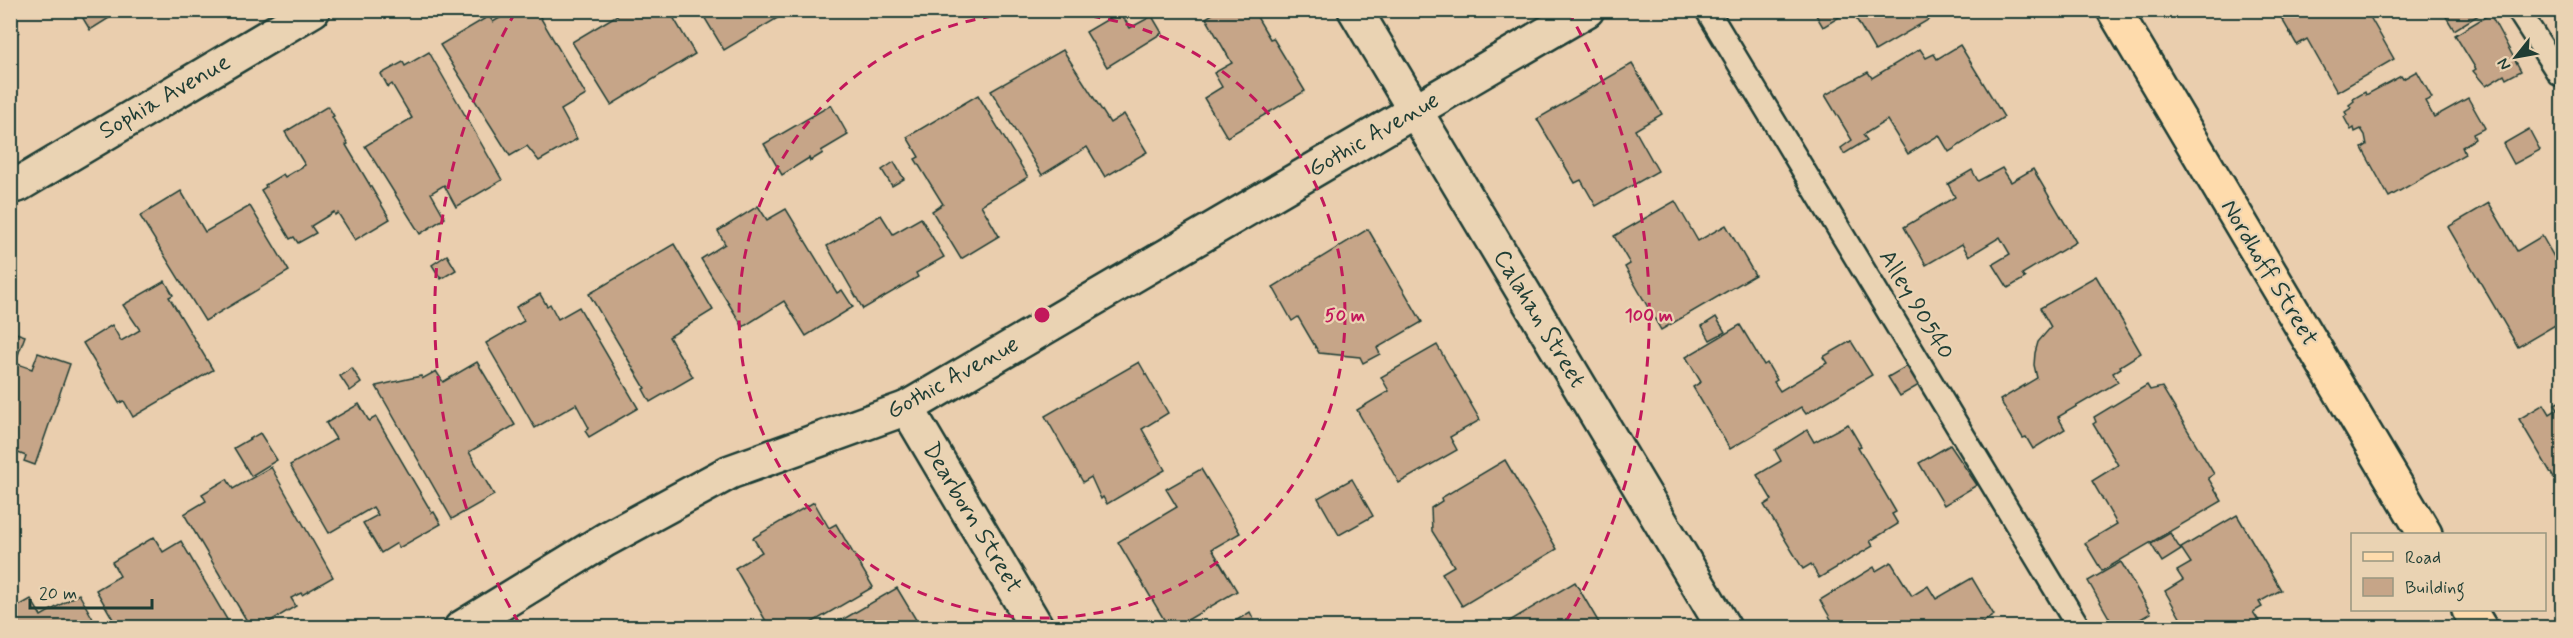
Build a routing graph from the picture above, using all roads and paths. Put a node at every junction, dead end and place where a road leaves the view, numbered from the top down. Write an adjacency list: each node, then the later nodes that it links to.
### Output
1 (313, 10): 9 (street, Sophia Avenue)
2 (1355, 10): 8 (street, Calahan Street)
3 (1587, 10): 8 (street, Gothic Avenue)
4 (1707, 10): 16 (lane, Alley 90540)
5 (2114, 10): 11 (main road, Nordhoff Street)
6 (2518, 10): 7 (lane)
7 (2559, 74)
8 (1414, 112): 10 (street, Gothic Avenue); 15 (street, Calahan Street)
9 (18, 185)
10 (907, 408): 13 (street, Gothic Avenue); 14 (street, Dearborn Street)
11 (2424, 533)
12 (2470, 611): 17 (main road)
13 (461, 627)
14 (1037, 627)
15 (1724, 627)
16 (2079, 627)
17 (2480, 627)

